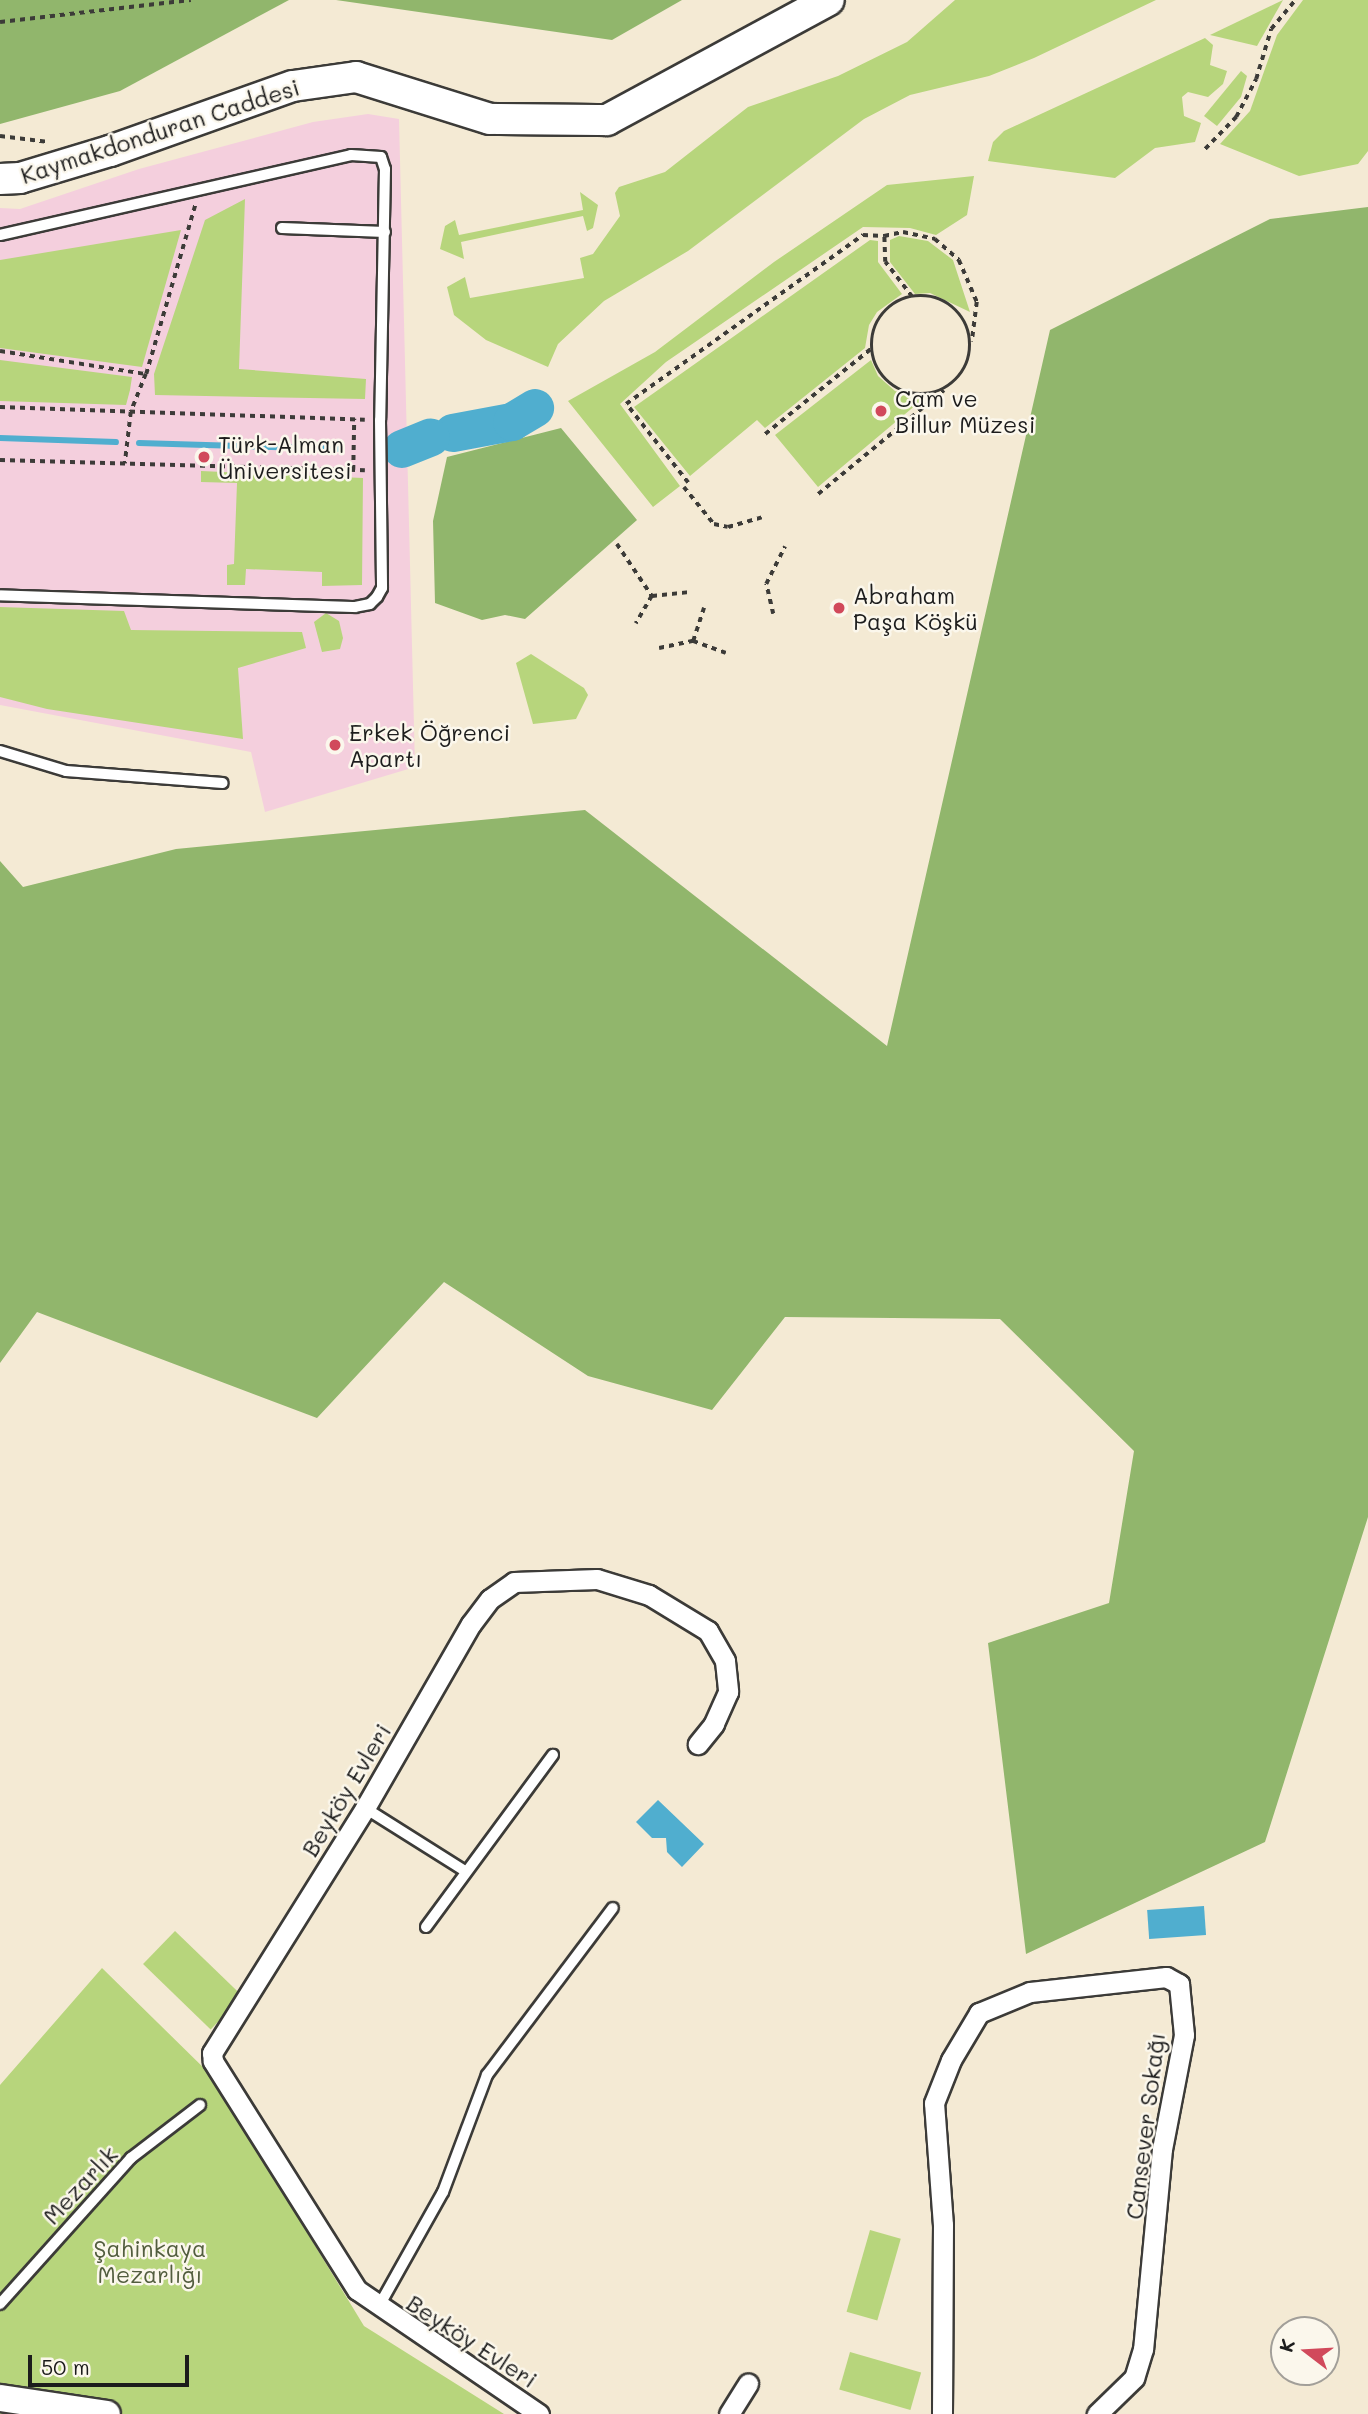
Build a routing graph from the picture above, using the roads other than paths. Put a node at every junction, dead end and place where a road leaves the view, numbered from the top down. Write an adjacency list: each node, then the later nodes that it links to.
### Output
1 (829, 0): 2 (main road, Kaymakdonduran Caddesi)
2 (0, 179)
3 (282, 228): 4 (lane)
4 (385, 232): 5 (lane); 6 (lane)
5 (0, 235)
6 (0, 595)
7 (0, 751): 8 (lane)
8 (223, 783)
9 (698, 1744): 11 (street, Beyköy Evleri)
10 (554, 1755): 12 (lane)
11 (365, 1808): 12 (lane); 17 (street, Beyköy Evleri)
12 (465, 1871): 14 (lane)
13 (613, 1908): 17 (lane, Beyköy Evleri)
14 (426, 1927)
15 (200, 2105): 16 (lane, Mezarlık)
16 (0, 2304)
17 (378, 2308): 21 (street, Beyköy Evleri)
18 (748, 2383): 22 (street)
19 (0, 2398): 20 (street)
20 (107, 2414)
21 (539, 2414)
22 (729, 2414)
23 (942, 2414): 24 (street, Cansever Sokağı)
24 (1097, 2414)

